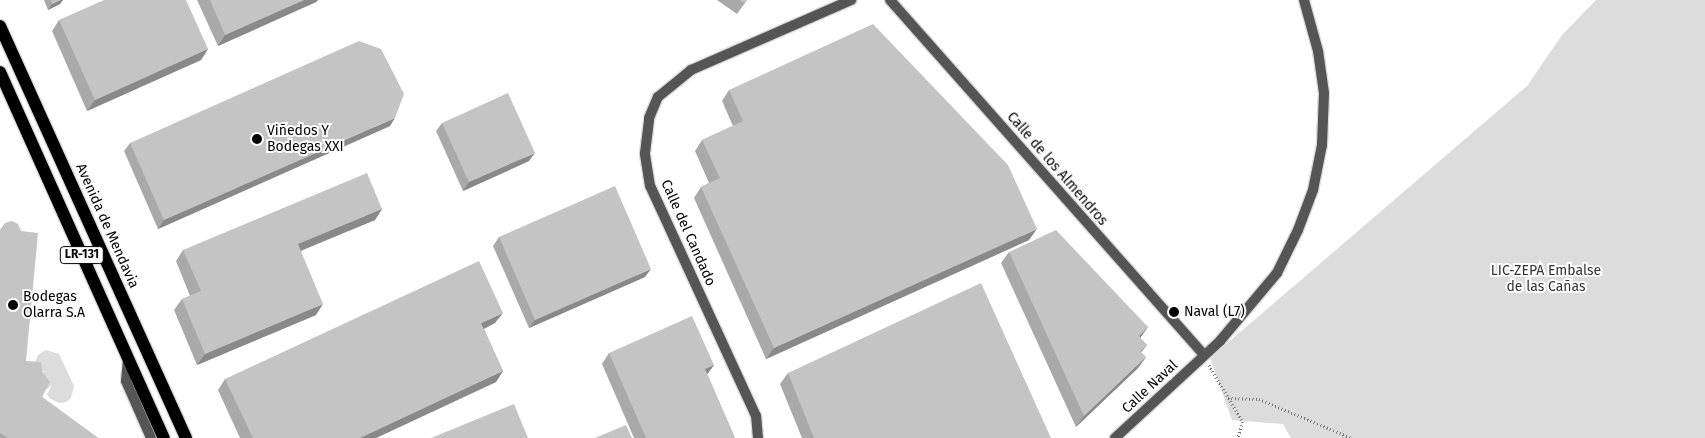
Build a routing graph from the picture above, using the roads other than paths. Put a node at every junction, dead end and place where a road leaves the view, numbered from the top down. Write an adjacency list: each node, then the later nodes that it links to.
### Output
1 (851, 0): 11 (street, Calle del Candado)
2 (890, 0): 6 (street, Calle de los Almendros)
3 (1304, 0): 6 (street, Calle Naval)
4 (0, 26): 10 (main road, Avenida de Mendavia / LR-131)
5 (0, 72): 7 (main road, LR-131)
6 (1204, 355): 12 (street, Calle Naval)
7 (128, 359): 8 (street); 9 (main road, LR-131)
8 (152, 438)
9 (164, 438)
10 (186, 438)
11 (758, 438)
12 (1115, 438)

